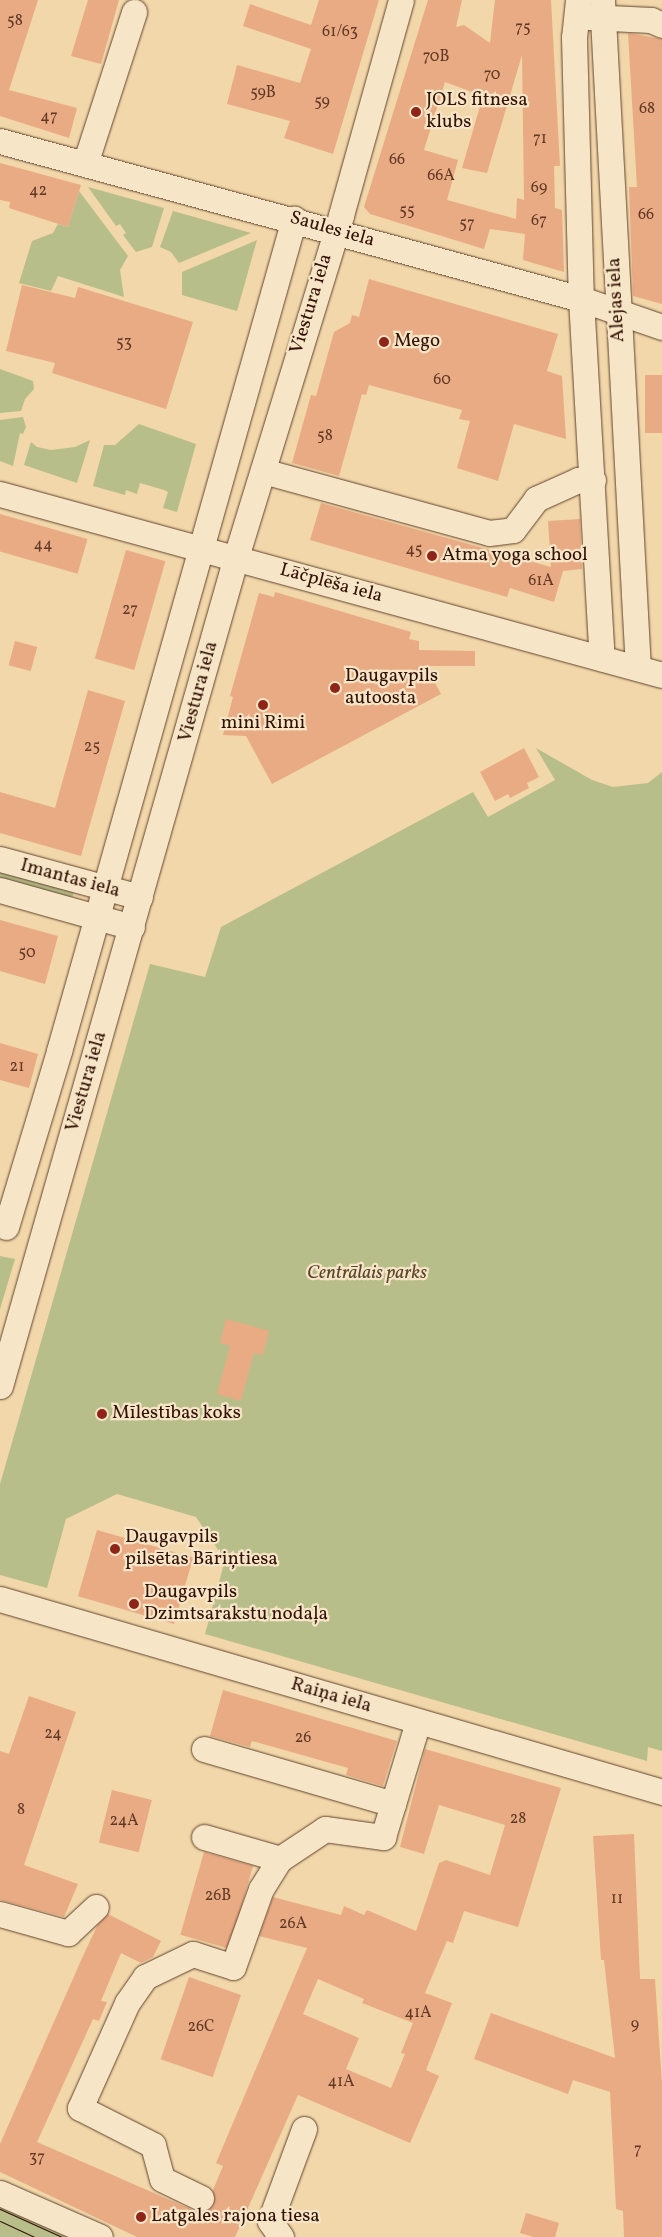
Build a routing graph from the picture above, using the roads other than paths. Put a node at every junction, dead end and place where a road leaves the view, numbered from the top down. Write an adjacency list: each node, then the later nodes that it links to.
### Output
1 (401, 0): 8 (street, Viestura iela)
2 (593, 8): 4 (street); 9 (street, Alejas iela); 10 (street, Alejas iela)
3 (134, 12): 6 (street)
4 (662, 25)
5 (0, 141): 6 (street, Saules iela)
6 (85, 164): 7 (street, Saules iela)
7 (294, 219): 8 (street, Saules iela); 15 (street, Viestura iela)
8 (336, 230): 9 (street, Saules iela); 12 (street, Viestura iela)
9 (581, 299): 10 (street, Saules iela); 13 (street, Alejas iela)
10 (618, 313): 11 (street, Saules iela); 18 (street, Alejas iela)
11 (662, 327)
12 (263, 471): 13 (street); 16 (street, Viestura iela)
13 (593, 480): 17 (street, Alejas iela)
14 (0, 494): 15 (street, Lāčplēša iela)
15 (202, 547): 16 (street, Lāčplēša iela); 23 (street, Viestura iela)
16 (236, 557): 19 (street, Lāčplēša iela); 25 (street, Viestura iela)
17 (600, 598): 18 (street); 19 (street, Alejas iela)
18 (633, 600): 20 (street, Alejas iela)
19 (602, 658): 20 (street, Lāčplēša iela)
20 (638, 668): 21 (street, Lāčplēša iela)
21 (662, 675)
22 (0, 859): 23 (street, Imantas iela)
23 (104, 888): 25 (street, Imantas iela); 26 (street, Viestura iela)
24 (0, 890): 26 (street, Imantas iela)
25 (140, 897): 27 (street, Viestura iela)
26 (96, 917): 27 (street, Imantas iela); 28 (street, Viestura iela)
27 (132, 927): 29 (street, Viestura iela)
28 (3, 1226): 29 (street)
29 (43, 1237): 30 (street, Viestura iela)
30 (0, 1386)
31 (0, 1599): 32 (street, Raiņa iela)
32 (418, 1722): 34 (street, Raiņa iela); 35 (street)
33 (204, 1749): 35 (street)
34 (662, 1792)
35 (393, 1804): 37 (street)
36 (204, 1837): 37 (street)
37 (280, 1859): 42 (street)
38 (96, 1908): 39 (street)
39 (0, 1914)
40 (304, 2129): 44 (street)
41 (0, 2193): 43 (street)
42 (201, 2198)
43 (100, 2237)
44 (281, 2237)

